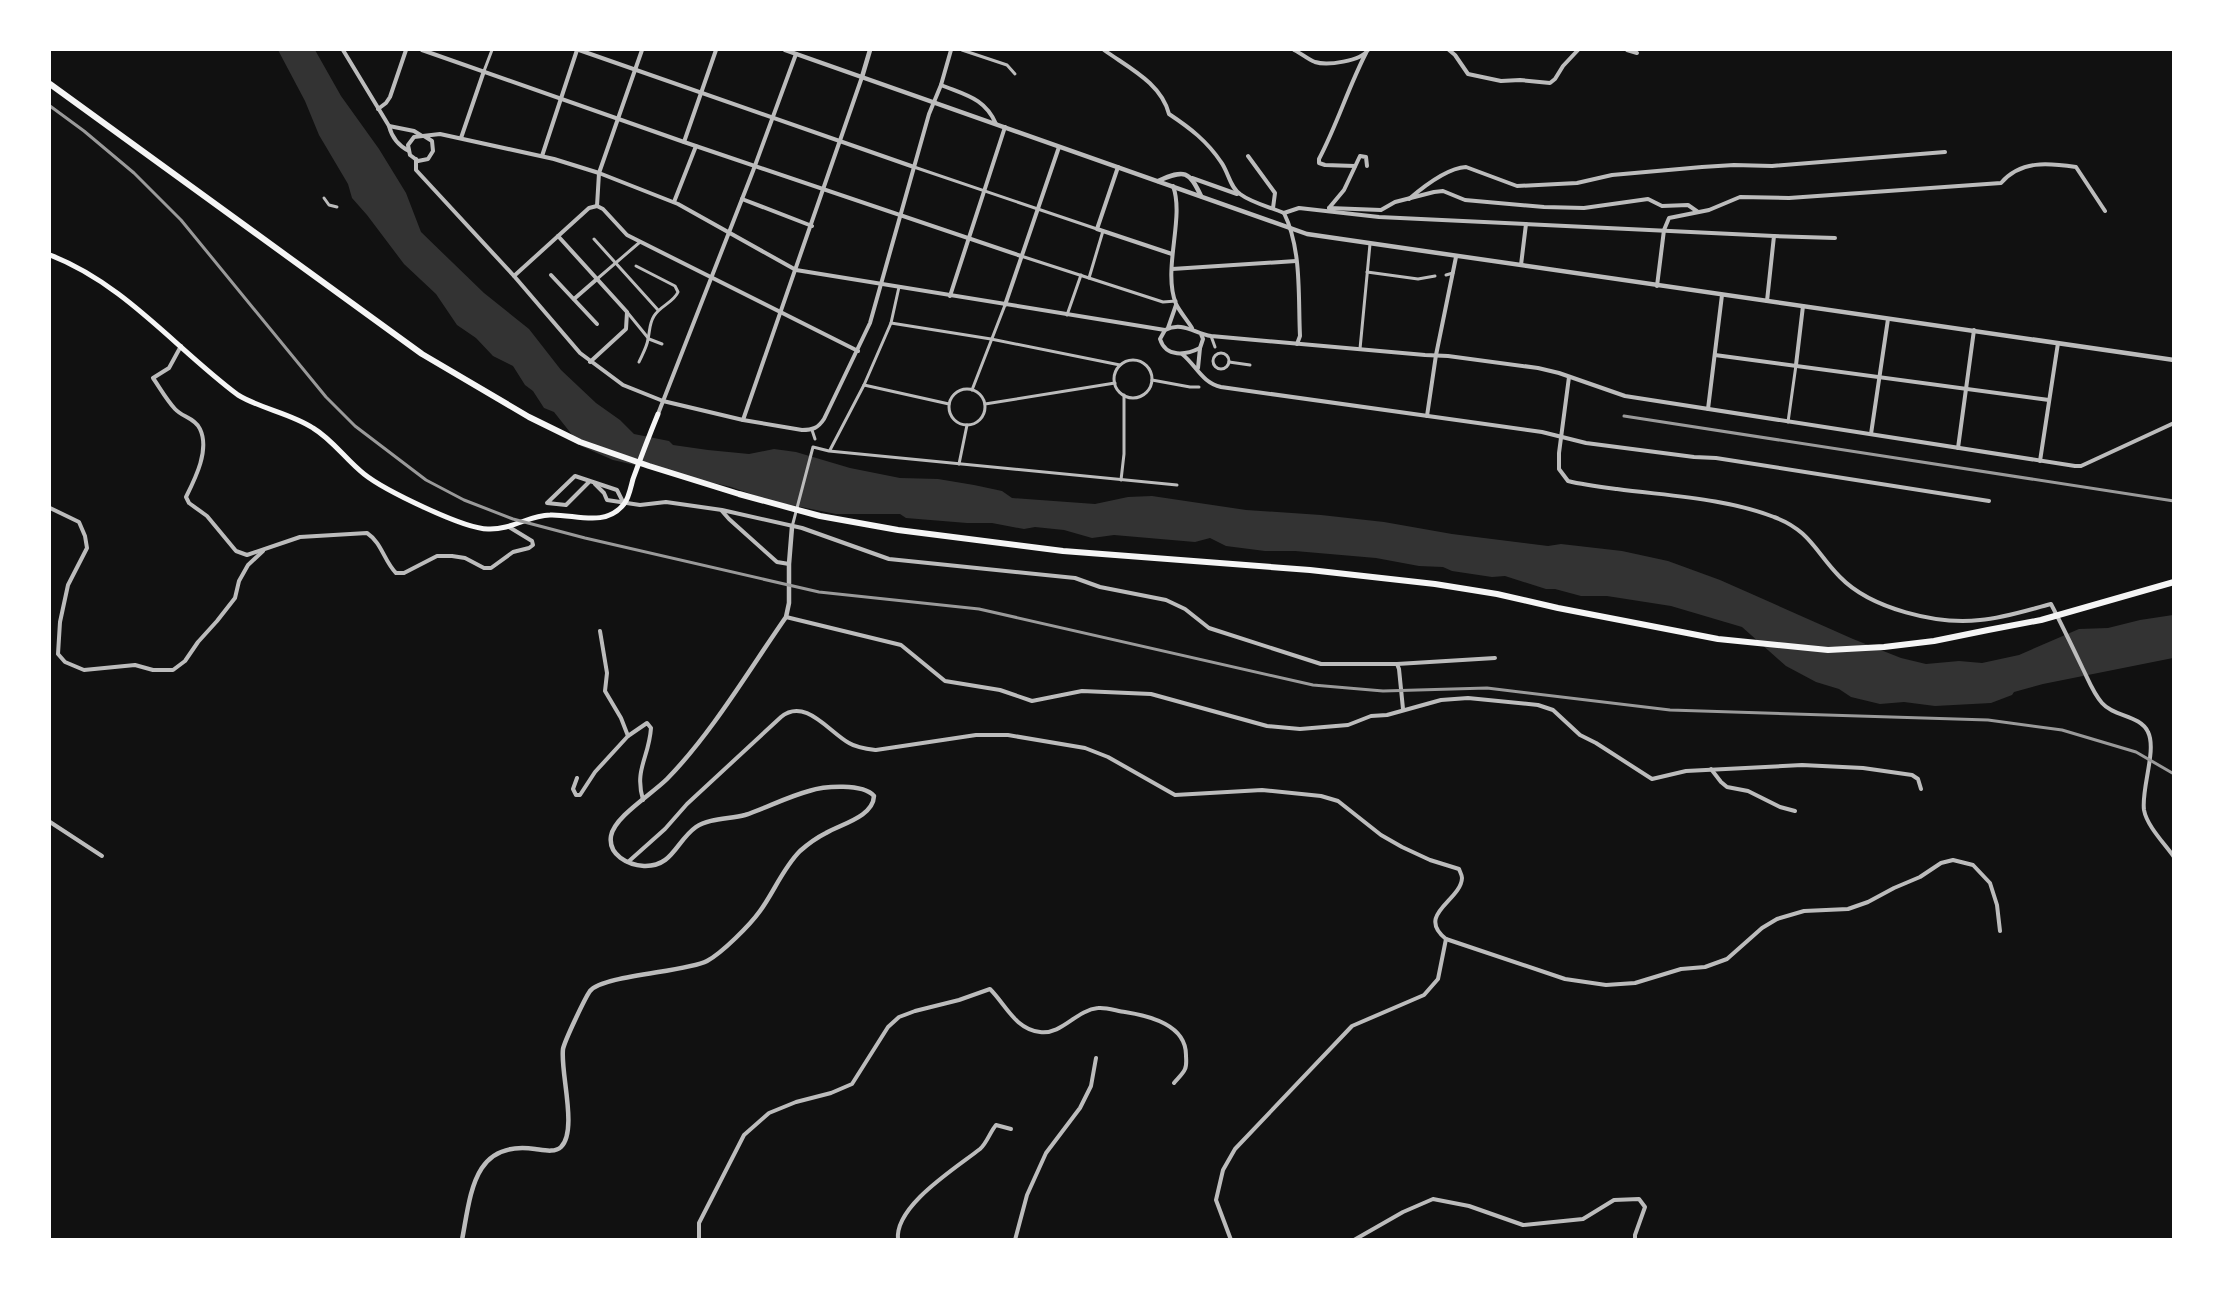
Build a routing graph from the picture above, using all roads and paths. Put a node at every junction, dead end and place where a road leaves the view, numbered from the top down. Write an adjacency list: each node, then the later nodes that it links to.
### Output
1 (343, 50): 30 (street)
2 (406, 50): 30 (street)
3 (422, 50): 22 (street)
4 (492, 50): 22 (street)
5 (578, 50): 21 (street); 28 (street)
6 (642, 50): 21 (street)
7 (716, 50): 27 (street)
8 (785, 50): 20 (street)
9 (870, 50): 24 (street)
10 (951, 50): 26 (street)
11 (962, 50): 23 (street)
12 (1104, 50): 59 (street)
13 (1294, 50): 17 (street)
14 (1449, 50): 18 (street)
15 (1578, 50): 18 (street)
16 (1627, 50): 19 (street)
17 (1367, 51): 48 (street)
18 (1455, 52)
19 (1637, 53)
20 (796, 54): 24 (street); 32 (street)
21 (635, 69): 27 (street); 31 (street)
22 (484, 71): 28 (street); 37 (street)
23 (1015, 74)
24 (862, 77): 29 (street); 39 (street)
25 (50, 84): 193 (main road)
26 (941, 85): 29 (street); 33 (street)
27 (702, 92): 32 (street); 38 (street)
28 (561, 98): 31 (street); 44 (street)
29 (934, 102): 33 (street); 50 (street)
30 (378, 109): 34 (street)
31 (618, 118): 38 (street); 52 (street)
32 (772, 118): 39 (street); 47 (street)
33 (996, 124): 35 (street)
34 (389, 126): 36 (street); 42 (street)
35 (1005, 127): 41 (street); 58 (street)
36 (423, 136): 37 (street); 42 (street); 46 (street)
37 (461, 138): 44 (street)
38 (684, 142): 40 (street)
39 (840, 142): 50 (street); 57 (street)
40 (696, 146): 47 (street); 64 (street)
41 (1060, 146): 51 (street); 68 (street)
42 (409, 151): 46 (street)
43 (1945, 152): 63 (street)
44 (542, 156): 52 (street)
45 (1248, 156): 67 (street)
46 (416, 159): 103 (street)
47 (755, 165): 57 (street); 62 (street)
48 (1355, 166): 49 (street); 69 (street)
49 (1367, 166)
50 (914, 167): 58 (street); 73 (street)
51 (1119, 167): 55 (street); 76 (street)
52 (599, 173): 64 (street); 65 (street)
53 (1175, 174): 54 (street); 55 (street); 56 (street)
54 (1192, 178): 59 (street); 60 (street)
55 (1158, 181): 56 (street)
56 (1173, 186): 60 (street); 88 (street)
57 (824, 189): 73 (street); 75 (street)
58 (982, 192): 68 (street); 85 (street)
59 (1240, 195): 67 (street)
60 (1201, 196): 79 (street)
61 (324, 198): 66 (street)
62 (742, 199): 75 (street); 80 (street)
63 (1409, 199): 69 (street); 72 (street)
64 (674, 202): 80 (street)
65 (597, 206): 81 (street); 86 (street)
66 (337, 207)
67 (1272, 208): 71 (street)
68 (1038, 210): 76 (street); 90 (street)
69 (1327, 210): 71 (street); 74 (street)
70 (2105, 211): 72 (street)
71 (1284, 213): 79 (street)
72 (1698, 213): 77 (street)
73 (900, 216): 85 (street); 108 (street)
74 (1526, 224): 77 (street); 95 (street)
75 (812, 226): 97 (street)
76 (1097, 229): 78 (street)
77 (1664, 230): 82 (street); 109 (street)
78 (1104, 231): 88 (street); 106 (street)
79 (1293, 231): 87 (street); 92 (street)
80 (728, 232): 97 (street); 105 (street)
81 (558, 236): 103 (street); 107 (street)
82 (1774, 236): 83 (street); 114 (street)
83 (1835, 238)
84 (594, 239): 93 (street)
85 (968, 239): 90 (street); 112 (street)
86 (640, 242): 93 (street); 105 (street)
87 (1370, 244): 91 (street); 98 (street)
88 (1172, 254): 96 (street)
89 (50, 255): 138 (main road)
90 (1021, 256): 102 (street); 116 (street)
91 (1456, 257): 95 (street); 99 (street)
92 (1296, 261): 96 (street); 137 (street)
93 (616, 262): 107 (street); 118 (street)
94 (636, 266): 118 (street)
95 (1521, 266): 109 (street)
96 (1172, 269): 115 (street)
97 (796, 270): 108 (street); 120 (street)
98 (1367, 272): 104 (street); 141 (street)
99 (1453, 273): 101 (street); 145 (street)
100 (551, 274): 113 (street)
101 (1446, 274)
102 (1081, 275): 106 (street); 121 (street)
103 (514, 276): 147 (street)
104 (1435, 276)
105 (711, 277): 120 (street); 164 (street)
106 (1089, 278): 115 (street)
107 (597, 279): 113 (street); 119 (street)
108 (882, 284): 110 (street); 142 (street)
109 (1657, 285): 111 (street)
110 (899, 287): 112 (street); 123 (street)
111 (1722, 295): 114 (street); 144 (street)
112 (950, 296): 116 (street)
113 (574, 299): 124 (street)
114 (1767, 301): 117 (street)
115 (1176, 303): 126 (street); 127 (street)
116 (1005, 305): 121 (street); 132 (street)
117 (1803, 306): 122 (street); 152 (street)
118 (658, 310): 131 (street)
119 (627, 312): 131 (street); 147 (street)
120 (781, 312): 142 (street); 170 (street)
121 (1067, 315): 125 (street)
122 (1888, 319): 128 (street); 154 (street)
123 (891, 323): 132 (street); 158 (street)
124 (597, 324)
125 (1153, 329): 126 (street); 133 (street)
126 (1166, 329): 127 (street); 133 (street)
127 (1192, 329): 129 (street)
128 (1974, 330): 135 (street); 160 (street)
129 (1201, 334): 130 (street); 134 (street)
130 (1211, 336): 134 (street); 137 (street); 139 (street)
131 (648, 339): 136 (street); 148 (street)
132 (991, 339): 150 (street); 161 (street)
133 (1160, 339): 143 (street)
134 (1203, 339): 140 (street)
135 (2058, 342): 146 (street); 163 (street)
136 (662, 344)
137 (1298, 344): 141 (street)
138 (181, 346): 189 (main road); 191 (street)
139 (1215, 347)
140 (1200, 348): 143 (street); 153 (street)
141 (1360, 349): 145 (street)
142 (858, 351): 174 (street)
143 (1181, 354): 153 (street)
144 (1714, 355): 152 (street); 167 (street)
145 (1436, 356): 155 (street); 169 (street)
146 (2174, 360)
147 (590, 362): 164 (street)
148 (639, 362)
149 (1229, 362): 149 (street); 151 (street)
150 (1120, 365): 156 (street); 157 (street)
151 (1250, 365)
152 (1796, 365): 154 (street); 171 (street)
153 (1198, 369): 169 (street)
154 (1880, 376): 160 (street); 175 (street)
155 (1569, 377): 167 (street); 176 (street)
156 (1152, 380): 159 (street); 162 (street)
157 (1115, 382): 162 (street); 166 (street)
158 (864, 385): 165 (street); 179 (street)
159 (1199, 387)
160 (1966, 388): 163 (street); 178 (street)
161 (972, 390): 165 (street); 166 (street)
162 (1124, 395): 182 (street)
163 (2049, 400): 180 (street)
164 (663, 401): 168 (street); 170 (street)
165 (949, 404): 173 (street)
166 (985, 404): 173 (street)
167 (1708, 409): 171 (street)
168 (658, 414): 186 (main road)
169 (1427, 416): 176 (street)
170 (743, 420): 174 (street)
171 (1788, 422): 175 (street)
172 (2174, 423): 180 (street)
173 (967, 425): 181 (street)
174 (812, 430): 177 (street)
175 (1870, 434): 178 (street)
176 (1560, 436): 185 (street); 207 (street)
177 (815, 439)
178 (1958, 448): 180 (street)
179 (829, 451): 181 (street); 190 (street)
180 (2040, 460)
181 (959, 464): 182 (street)
182 (1121, 480): 184 (street)
183 (592, 483): 183 (street); 186 (street); 186 (street)
184 (1177, 485)
185 (1989, 501)
186 (624, 504): 188 (street); 189 (main road)
187 (50, 508): 191 (street)
188 (722, 510): 190 (street); 192 (street)
189 (509, 527): 191 (street)
190 (792, 527): 192 (street); 197 (street)
191 (264, 551)
192 (789, 564): 194 (street)
193 (2174, 582)
194 (786, 617): 198 (street); 203 (street)
195 (600, 631): 199 (street)
196 (1495, 658): 197 (street)
197 (1396, 664): 198 (street)
198 (1403, 709): 200 (street)
199 (628, 736): 201 (street); 203 (street)
200 (1711, 769): 202 (street); 204 (street)
201 (577, 778)
202 (1921, 789)
203 (643, 801): 208 (street)
204 (1795, 811)
205 (50, 822): 206 (street)
206 (102, 856)
207 (2174, 857)
208 (627, 862): 210 (street); 214 (street)
209 (2000, 931): 210 (street)
210 (1446, 939): 218 (street)
211 (1096, 1058): 217 (street)
212 (1174, 1083): 215 (street)
213 (1011, 1129): 216 (street)
214 (462, 1239)
215 (699, 1239)
216 (898, 1239)
217 (1015, 1239)
218 (1231, 1239)
219 (1354, 1239): 220 (street)
220 (1635, 1239)

